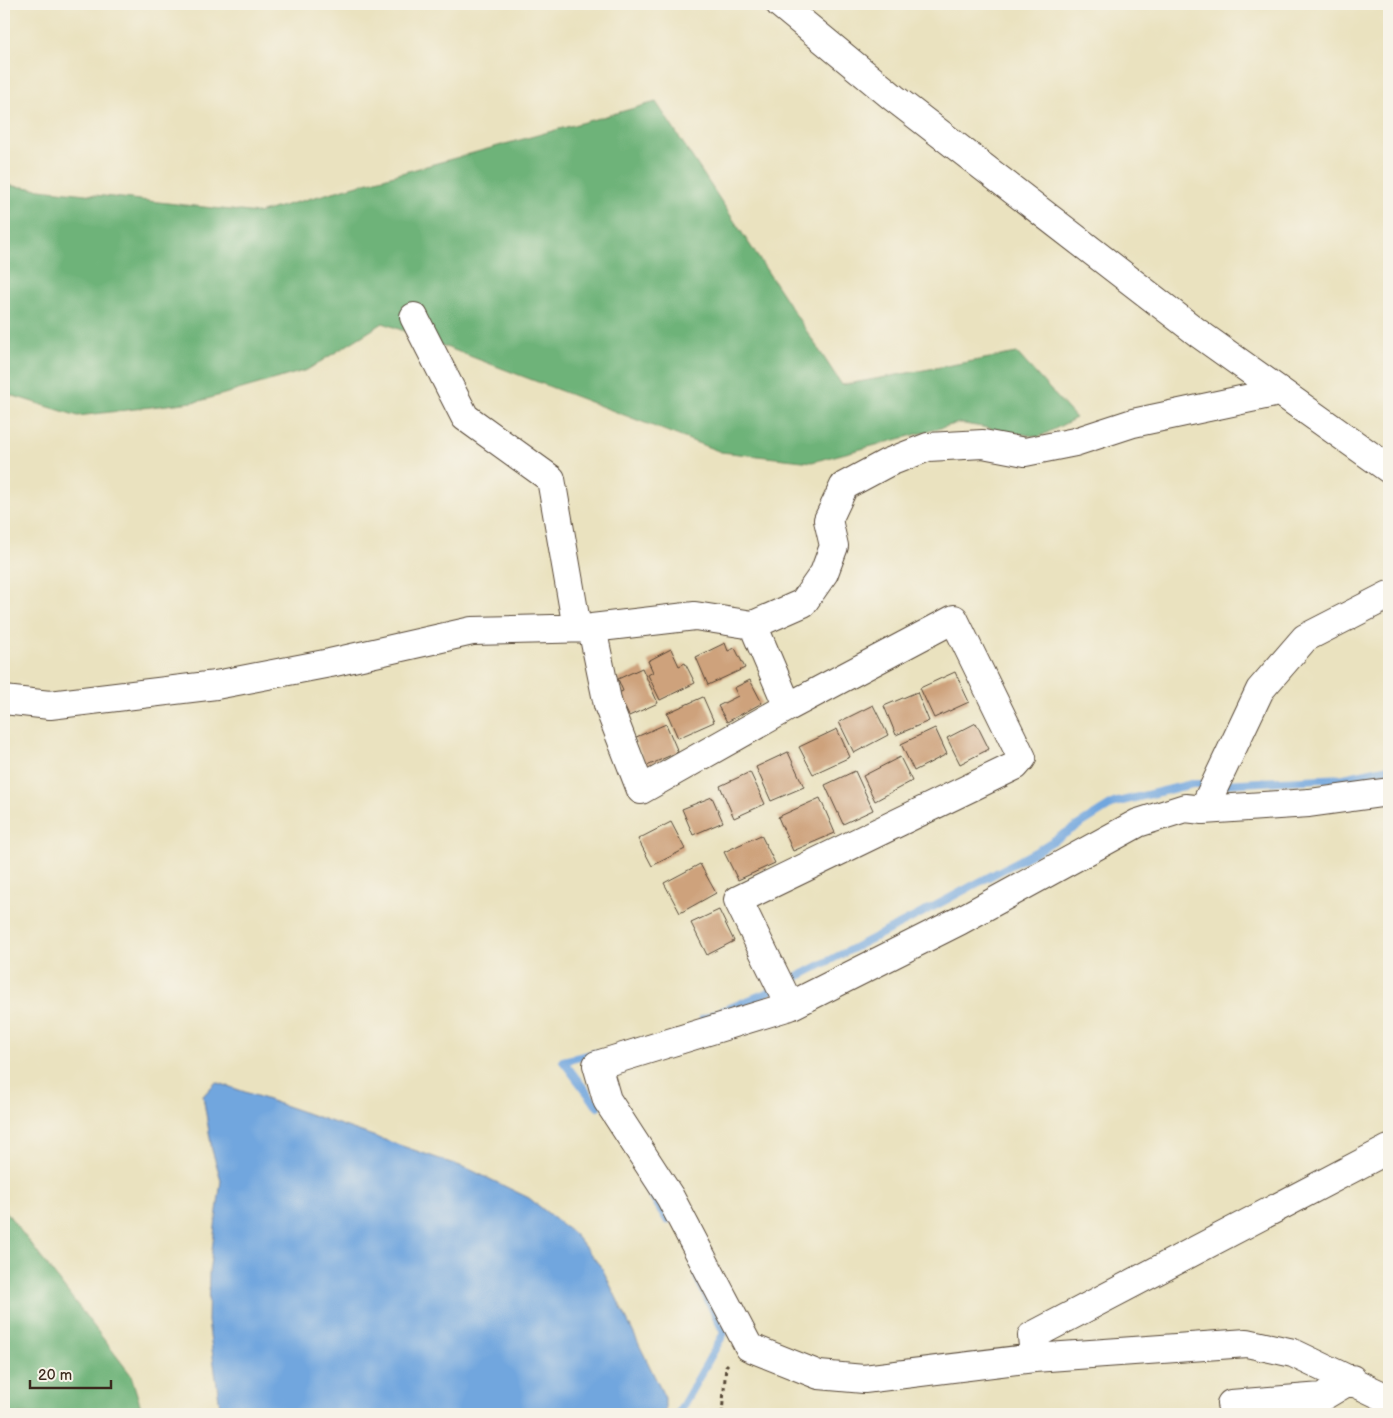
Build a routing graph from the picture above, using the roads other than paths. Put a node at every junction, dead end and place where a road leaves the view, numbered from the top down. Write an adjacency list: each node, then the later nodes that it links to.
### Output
1 (780, 4): 3 (street)
2 (414, 317): 7 (street)
3 (1279, 392): 4 (street); 6 (street)
4 (1389, 468)
5 (1389, 594): 11 (street)
6 (753, 625): 7 (street); 9 (street)
7 (585, 628): 8 (street); 9 (street)
8 (4, 700)
9 (788, 706): 12 (street)
10 (1389, 792): 11 (street)
11 (1204, 806): 12 (street)
12 (789, 1003): 14 (street)
13 (1389, 1149): 14 (street)
14 (1034, 1358): 15 (street)
15 (1352, 1380): 16 (street); 17 (street)
16 (1389, 1399)
17 (1231, 1404)

